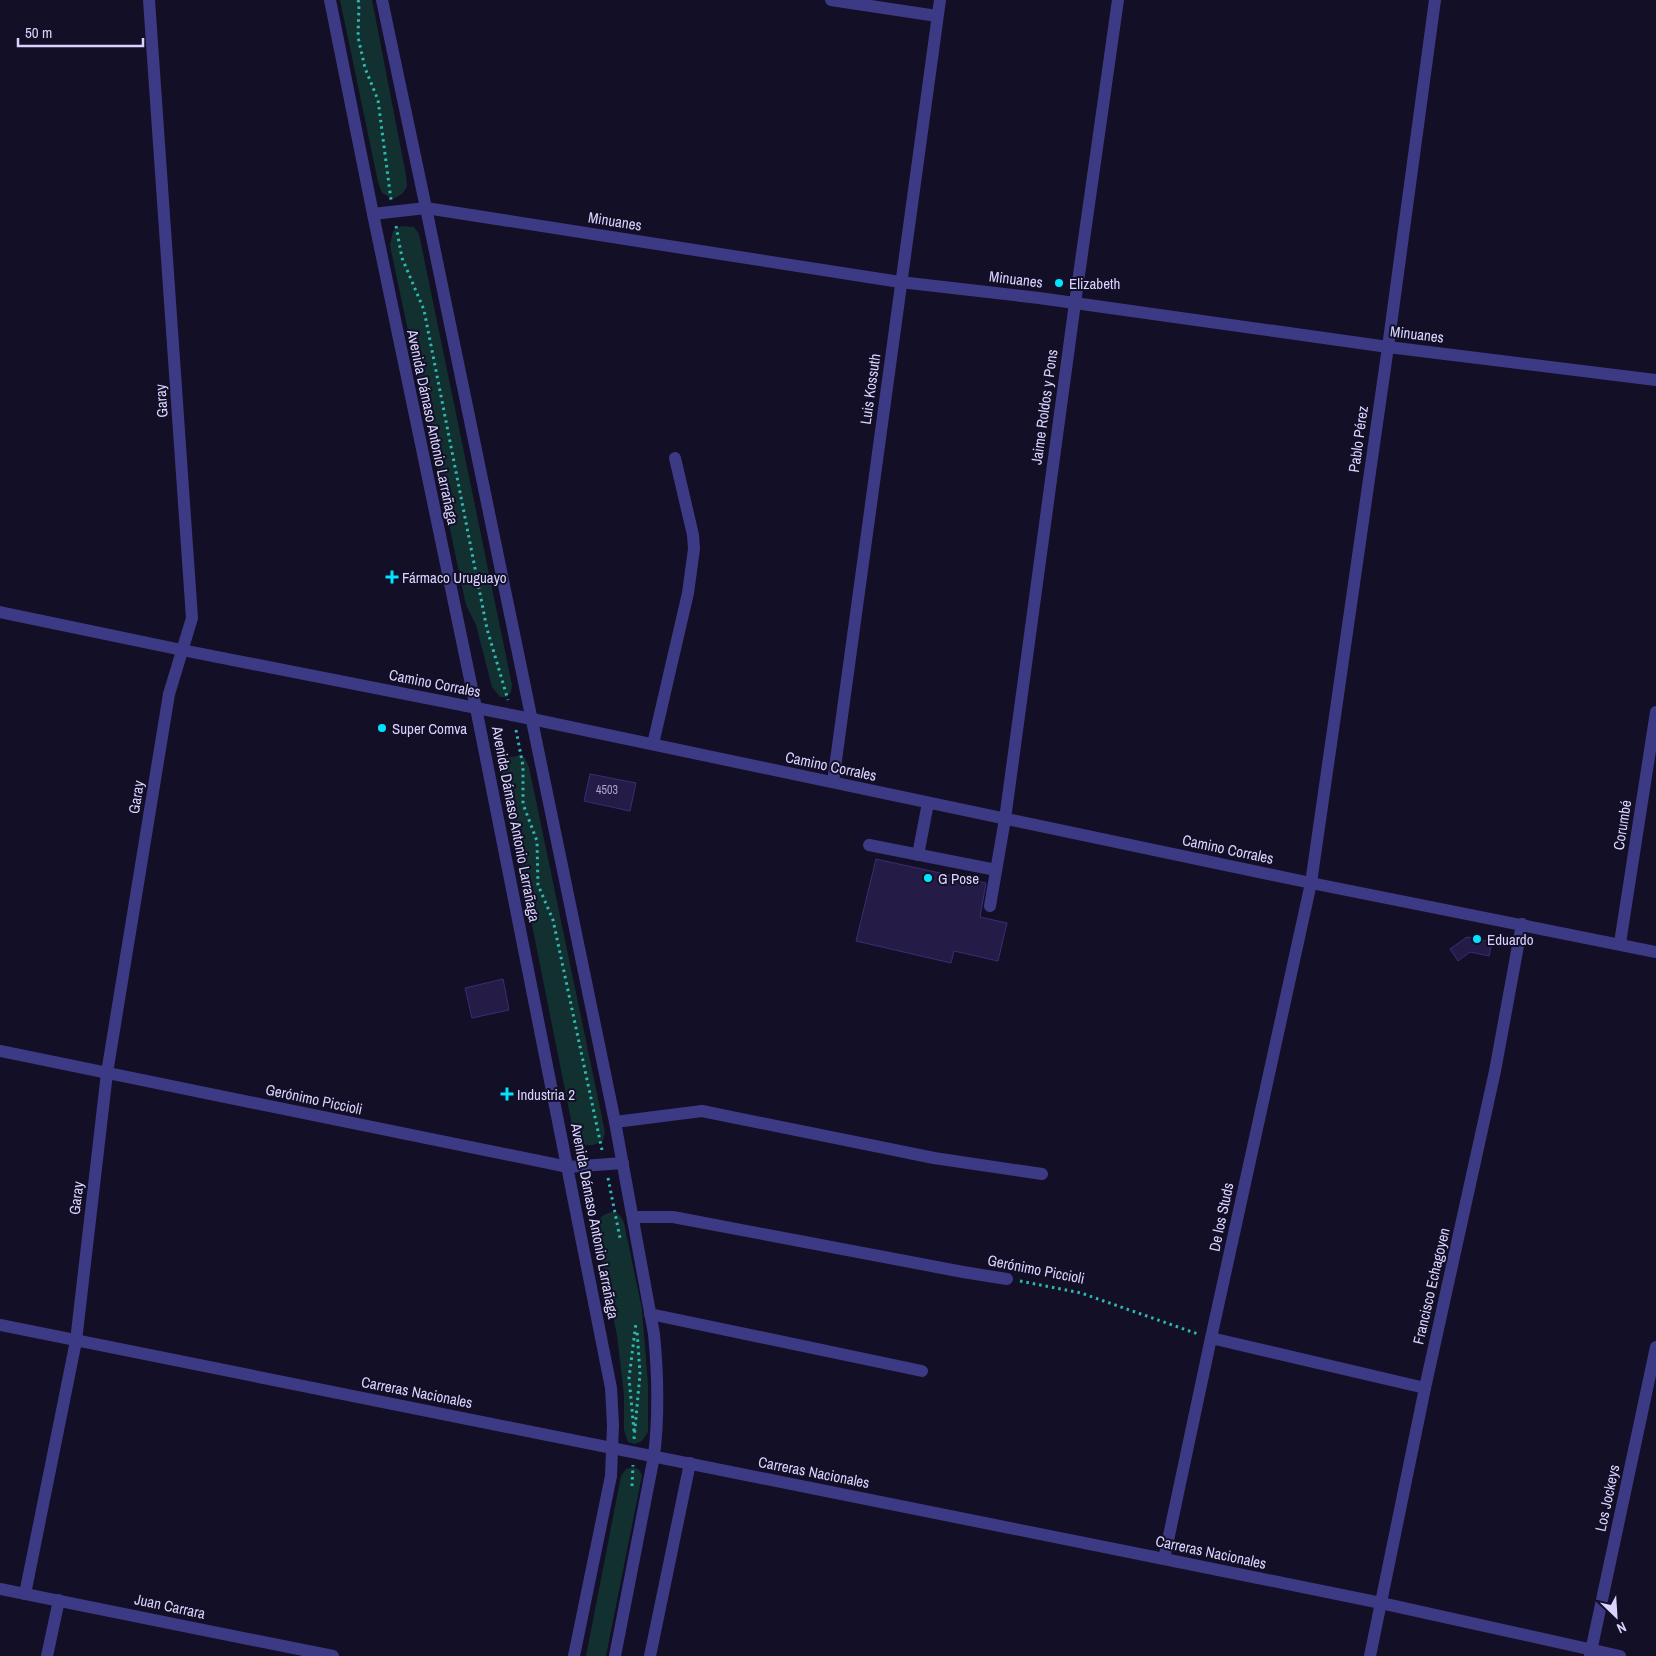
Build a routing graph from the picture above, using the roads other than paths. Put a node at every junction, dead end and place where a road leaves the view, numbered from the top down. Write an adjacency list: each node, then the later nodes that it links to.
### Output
1 (149, 0): 17 (street, Garay)
2 (330, 0): 10 (street, Avenida Dámaso Antonio Larrañaga)
3 (382, 0): 9 (street)
4 (831, 0): 8 (street)
5 (940, 0): 8 (street, Luis Kossuth)
6 (1118, 0): 12 (street, Jaime Roldos y Pons)
7 (1435, 0): 13 (street, Pablo Pérez)
8 (938, 16): 11 (street, Luis Kossuth)
9 (426, 208): 10 (street, Minuanes); 11 (street, Minuanes); 20 (street)
10 (373, 214): 18 (street, Avenida Dámaso Antonio Larrañaga)
11 (900, 282): 12 (street, Minuanes); 22 (street, Luis Kossuth)
12 (1075, 303): 13 (street, Minuanes); 24 (street, Jaime Roldos y Pons)
13 (1388, 347): 14 (street, Minuanes); 28 (street, Pablo Pérez)
14 (1656, 380)
15 (675, 458): 21 (street)
16 (0, 612): 17 (street, Camino Corrales)
17 (182, 650): 18 (street, Camino Corrales); 34 (street, Garay)
18 (476, 708): 20 (street, Camino Corrales); 37 (street, Avenida Dámaso Antonio Larrañaga)
19 (1656, 712): 31 (street, Corumbé)
20 (532, 719): 21 (street, Camino Corrales); 35 (street)
21 (653, 744): 22 (street, Camino Corrales)
22 (833, 782): 23 (street, Camino Corrales)
23 (928, 803): 24 (street, Camino Corrales); 26 (street)
24 (1005, 819): 27 (street, Jaime Roldos y Pons); 28 (street, Camino Corrales)
25 (869, 846): 26 (street)
26 (918, 855): 27 (street)
27 (996, 870): 29 (street, Jaime Roldos y Pons)
28 (1311, 882): 30 (street, Camino Corrales); 43 (street, De los Studs)
29 (990, 906)
30 (1522, 924): 31 (street, Camino Corrales); 47 (street, Francisco Echagoyen)
31 (1620, 943): 32 (street, Camino Corrales)
32 (1656, 952)
33 (0, 1051): 34 (street, Gerónimo Piccioli)
34 (107, 1073): 37 (street, Gerónimo Piccioli); 44 (street, Garay)
35 (615, 1122): 36 (street); 38 (street)
36 (623, 1163): 37 (street, Gerónimo Piccioli); 39 (street)
37 (568, 1167): 48 (street, Avenida Dámaso Antonio Larrañaga)
38 (1042, 1174)
39 (633, 1217): 40 (street, Gerónimo Piccioli); 41 (street)
40 (1007, 1279)
41 (650, 1314): 46 (street); 49 (street)
42 (0, 1325): 44 (street, Carreras Nacionales)
43 (1211, 1338): 47 (street); 51 (street, De los Studs)
44 (76, 1341): 48 (street, Carreras Nacionales); 53 (street, Garay)
45 (1656, 1347): 57 (street, Los Jockeys)
46 (922, 1371)
47 (1425, 1388): 55 (street, Francisco Echagoyen)
48 (612, 1447): 49 (street, Carreras Nacionales); 60 (street, Avenida Dámaso Antonio Larrañaga)
49 (654, 1456): 50 (street, Carreras Nacionales); 61 (street)
50 (690, 1463): 51 (street, Carreras Nacionales); 62 (street)
51 (1164, 1559): 55 (street, Carreras Nacionales)
52 (0, 1589): 53 (street, Juan Carrara)
53 (25, 1594): 54 (street, Juan Carrara)
54 (59, 1600): 56 (street, Juan Carrara); 58 (street)
55 (1381, 1603): 57 (street, Carreras Nacionales); 63 (street, Francisco Echagoyen)
56 (305, 1653): 59 (street, Juan Carrara)
57 (1590, 1653): 64 (street, Carreras Nacionales)
58 (47, 1656)
59 (332, 1656)
60 (574, 1656)
61 (615, 1656)
62 (650, 1656)
63 (1370, 1656)
64 (1620, 1656)

